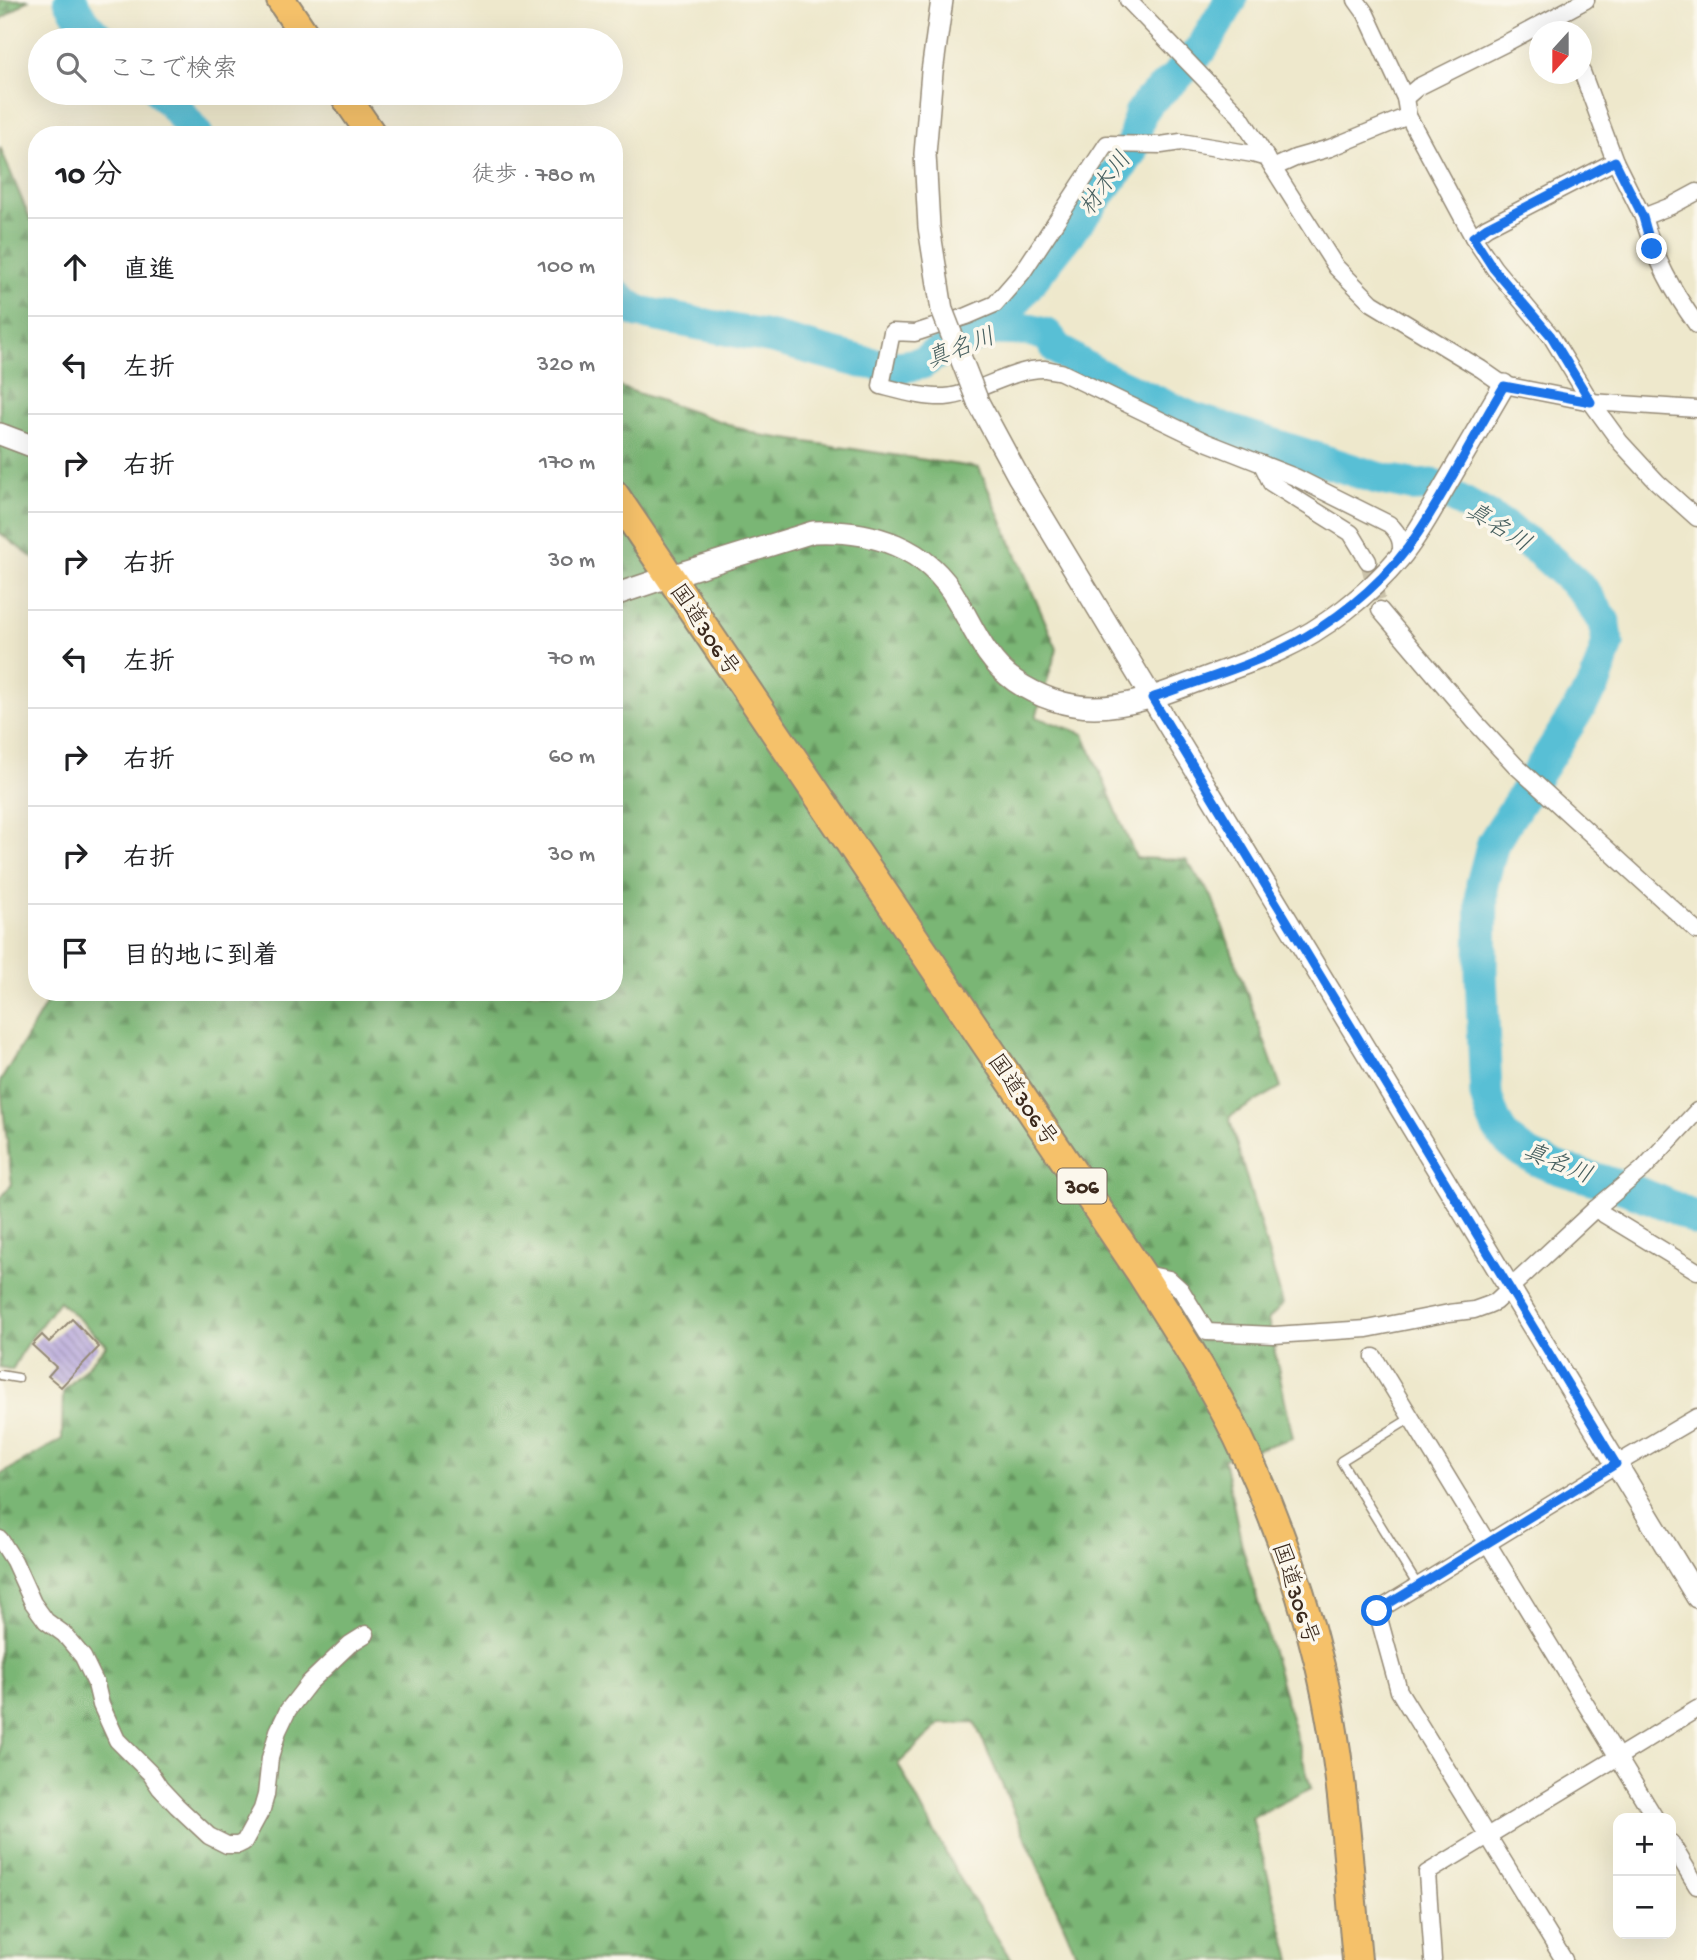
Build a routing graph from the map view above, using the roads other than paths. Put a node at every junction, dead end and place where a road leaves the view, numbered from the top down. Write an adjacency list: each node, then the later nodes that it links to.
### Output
1 (281, 0): 8 (highway)
2 (942, 0): 33 (street, bridge)
3 (1128, 0): 15 (street)
4 (1356, 0): 10 (street)
5 (1586, 0): 6 (street)
6 (1555, 15): 7 (street); 10 (street)
7 (1558, 21)
8 (300, 28)
9 (1586, 84): 14 (street)
10 (1405, 98): 12 (street)
11 (352, 105): 13 (highway)
12 (1408, 116): 15 (street); 18 (street)
13 (366, 126)
14 (1615, 161): 17 (street); 18 (street)
15 (1270, 163): 20 (street); 25 (street)
16 (1697, 192): 17 (street)
17 (1643, 217): 19 (street)
18 (1473, 237): 21 (street)
19 (1697, 325)
20 (1504, 386): 21 (street); 28 (street)
21 (1591, 402): 22 (street); 27 (street)
22 (1697, 409)
23 (0, 434): 24 (street)
24 (28, 445)
25 (1262, 464): 28 (street); 29 (street)
26 (623, 507): 30 (highway, 国道306号 / 306)
27 (1697, 519)
28 (1400, 557): 33 (street)
29 (1368, 561)
30 (671, 576): 31 (street); 33 (street); 38 (highway, 国道306号 / 306)
31 (623, 592)
32 (1380, 610): 34 (street)
33 (1152, 698): 39 (street)
34 (1697, 931)
35 (1697, 1111): 36 (street)
36 (1600, 1205): 37 (street); 39 (street)
37 (1697, 1271)
38 (1141, 1273): 39 (street); 57 (highway, 国道306号 / 306)
39 (1510, 1287): 45 (street)
40 (1374, 1357): 44 (street)
41 (0, 1375): 42 (lane)
42 (19, 1378)
43 (1697, 1417): 45 (street)
44 (1411, 1418): 47 (street); 48 (lane)
45 (1616, 1464): 47 (street); 49 (street)
46 (0, 1539): 50 (street)
47 (1488, 1543): 48 (street); 52 (street)
48 (1418, 1586): 54 (street)
49 (1697, 1597)
50 (366, 1634)
51 (1697, 1709): 52 (street)
52 (1618, 1757): 53 (street); 54 (street)
53 (1652, 1813)
54 (1487, 1837): 58 (street); 59 (street)
55 (1676, 1851): 56 (street)
56 (1697, 1886)
57 (1357, 1960)
58 (1433, 1960)
59 (1564, 1960)

